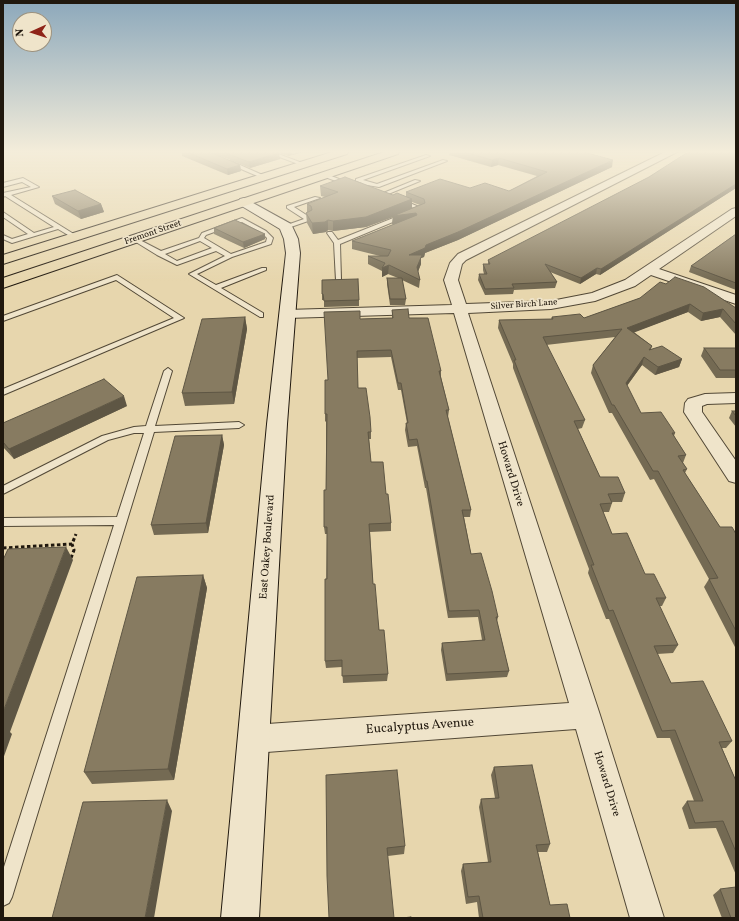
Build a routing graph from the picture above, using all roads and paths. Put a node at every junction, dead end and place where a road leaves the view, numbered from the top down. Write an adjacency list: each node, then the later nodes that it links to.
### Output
1 (4, 195): 14 (lane)
2 (208, 195): 20 (main road, Fremont Street)
3 (229, 195): 16 (main road)
4 (243, 195): 11 (main road)
5 (265, 195): 11 (main road, Fremont Street)
6 (378, 195): 10 (lane)
7 (586, 195): 36 (street, Howard Drive)
8 (401, 196): 24 (lane)
9 (317, 198): 15 (lane)
10 (391, 200)
11 (244, 202): 15 (street); 16 (main road, Fremont Street)
12 (736, 211): 31 (street, Silver Birch Lane)
13 (3, 214): 18 (lane)
14 (59, 227): 18 (lane); 20 (lane)
15 (286, 227): 37 (street, East Oakey Boulevard)
16 (160, 230): 22 (main road, Fremont Street)
17 (330, 233): 24 (lane)
18 (33, 235): 21 (lane)
19 (3, 237): 21 (lane)
20 (75, 237): 26 (main road, Fremont Street)
21 (22, 239): 26 (lane)
22 (134, 239): 27 (lane); 33 (main road, Fremont Street)
23 (201, 239): 25 (lane); 27 (lane); 28 (lane)
24 (336, 243): 32 (lane)
25 (217, 248): 27 (lane); 28 (lane)
26 (34, 250): 29 (main road, Fremont Street)
27 (159, 254)
28 (230, 256): 34 (lane)
29 (3, 260)
30 (264, 269): 34 (lane)
31 (649, 270): 35 (street); 36 (street, Silver Birch Lane)
32 (338, 280)
33 (3, 283)
34 (216, 288): 37 (lane)
35 (736, 300)
36 (459, 309): 37 (street, Silver Birch Lane); 52 (street, Howard Drive)
37 (273, 314): 53 (street, East Oakey Boulevard)
38 (3, 319): 40 (lane)
39 (168, 371): 43 (lane)
40 (3, 392)
41 (736, 398): 44 (street)
42 (239, 425): 43 (lane)
43 (149, 429): 45 (lane); 46 (lane)
44 (736, 476)
45 (3, 490)
46 (122, 521): 48 (lane); 54 (lane)
47 (3, 522): 48 (lane)
48 (80, 522): 49 (path)
49 (72, 544): 50 (path); 51 (path)
50 (3, 548)
51 (71, 558)
52 (586, 715): 53 (street, Eucalyptus Avenue); 56 (street, Howard Drive)
53 (253, 739): 55 (street, East Oakey Boulevard)
54 (3, 897)
55 (240, 918)
56 (646, 918)

